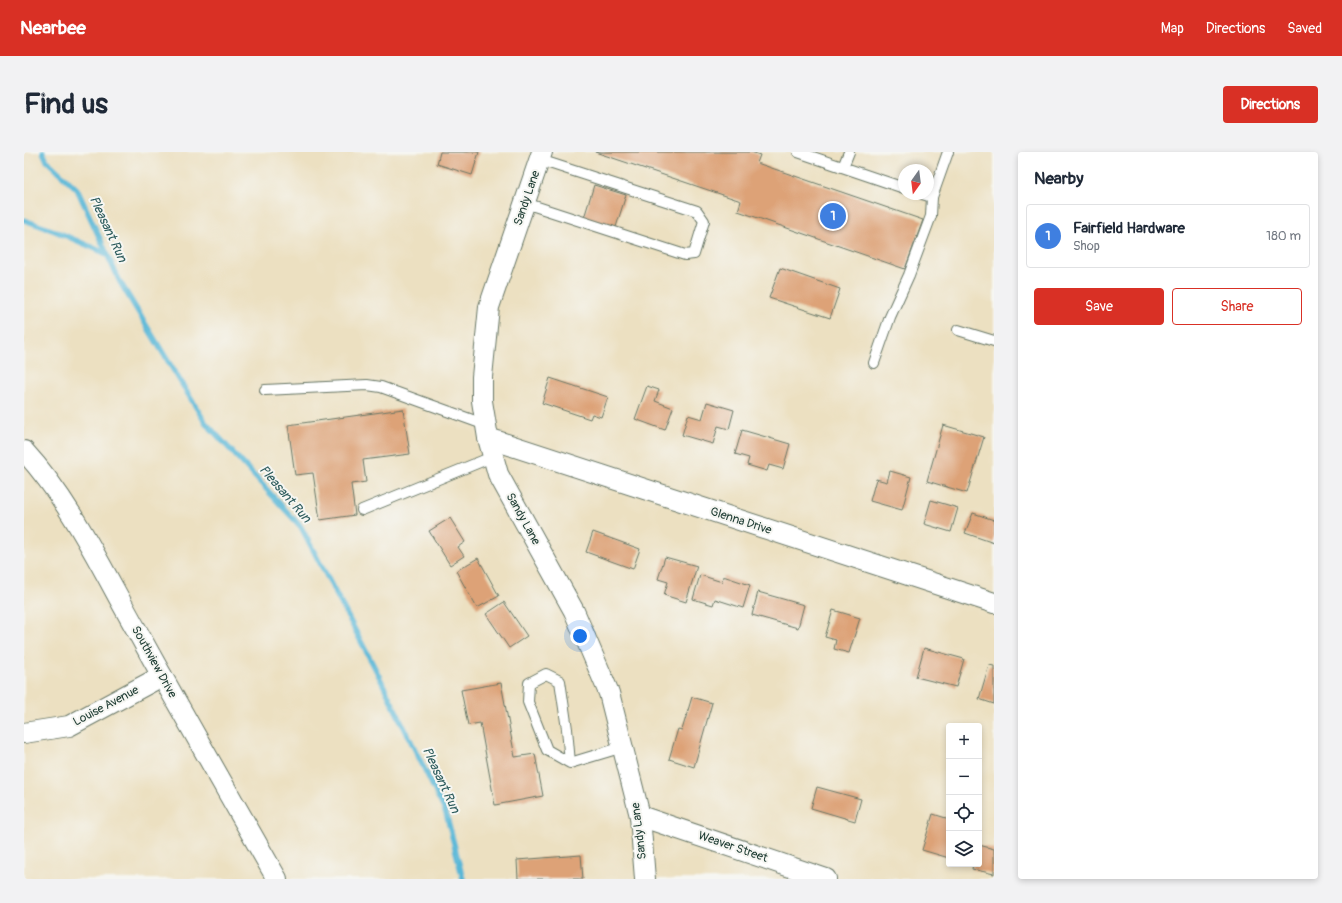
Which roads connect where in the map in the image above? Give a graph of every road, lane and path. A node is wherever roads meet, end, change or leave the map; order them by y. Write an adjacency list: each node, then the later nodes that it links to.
1 (798, 152): 5 (lane)
2 (849, 152): 5 (lane)
3 (945, 153): 6 (lane)
4 (541, 156): 9 (street, Sandy Lane); 9 (lane)
5 (843, 167): 7 (lane)
6 (934, 179)
7 (898, 186)
8 (928, 200): 12 (lane)
9 (525, 203): 14 (street, Sandy Lane)
10 (958, 330): 11 (lane)
11 (994, 341)
12 (874, 363)
13 (265, 390): 14 (lane)
14 (487, 432): 16 (street, Sandy Lane); 18 (street, Glenna Drive)
15 (24, 451): 19 (street, Southview Drive)
16 (492, 457): 17 (lane); 21 (street, Sandy Lane)
17 (362, 510)
18 (994, 603)
19 (162, 676): 20 (street, Louise Avenue); 24 (street, Southview Drive)
20 (24, 732)
21 (623, 747): 22 (lane); 23 (street, Sandy Lane)
22 (570, 763): 22 (lane)
23 (640, 816): 25 (street, Sandy Lane); 26 (street, Weaver Street)
24 (277, 879)
25 (644, 879)
26 (826, 879)

